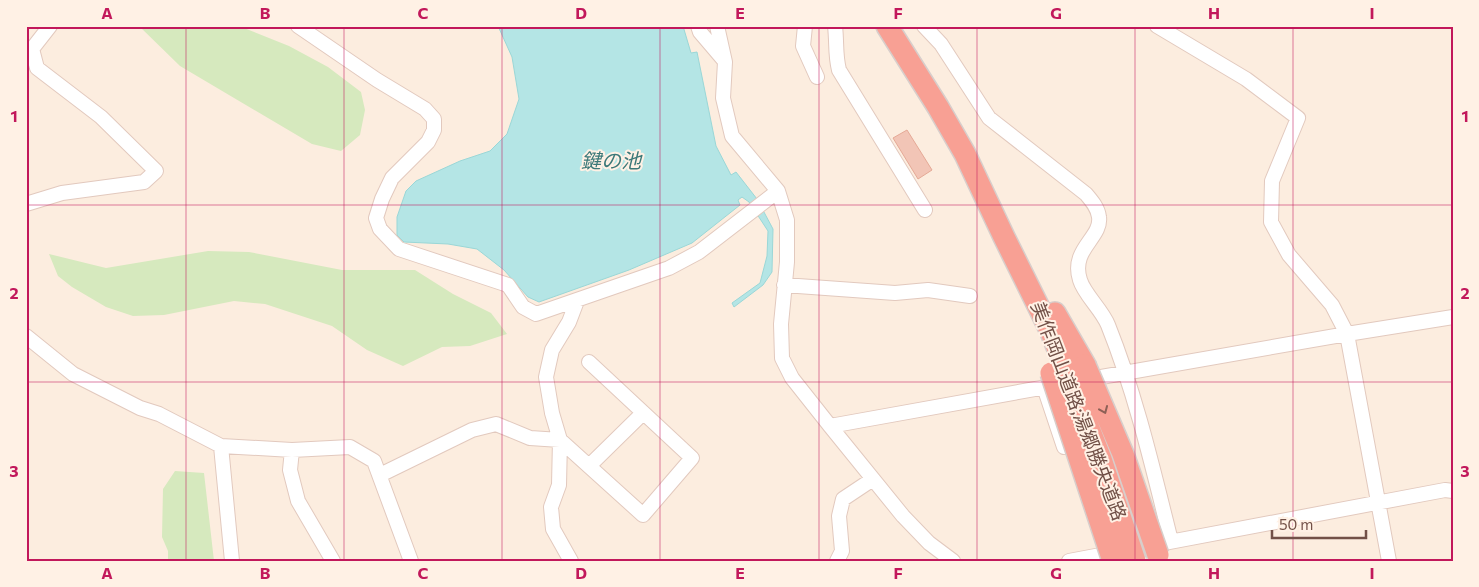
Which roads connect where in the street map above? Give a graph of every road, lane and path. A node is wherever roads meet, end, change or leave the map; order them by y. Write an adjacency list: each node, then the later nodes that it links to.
1 (50, 26): 14 (street)
2 (298, 26): 19 (street)
3 (698, 26): 11 (street)
4 (718, 26): 11 (street)
5 (805, 26): 12 (street)
6 (835, 26): 15 (street)
7 (871, 26): 16 (highway, 美作岡山道路;湯郷勝央道路)
8 (887, 26): 16 (highway, 美作岡山道路;湯郷勝央道路)
9 (1157, 26): 21 (street)
10 (929, 28): 25 (street)
11 (725, 62): 13 (street)
12 (817, 77)
13 (778, 191): 17 (street); 19 (street)
14 (26, 204)
15 (925, 210)
16 (1007, 243): 24 (highway, 美作岡山道路;湯郷勝央道路)
17 (784, 285): 18 (street); 27 (street)
18 (970, 296)
19 (578, 300): 28 (street)
20 (1453, 317): 21 (street)
21 (1347, 334): 25 (street); 35 (street)
22 (26, 336): 29 (street)
23 (589, 362): 26 (street)
24 (1062, 373): 25 (street); 27 (street); 36 (highway, one-way to 36, bridge); 37 (highway, bridge); 45 (highway, 美作岡山道路;湯郷勝央道路, bridge)
25 (1126, 373): 36 (street)
26 (643, 412): 31 (street); 31 (street)
27 (830, 426): 33 (street)
28 (560, 440): 31 (street); 32 (street); 41 (street)
29 (220, 446): 30 (street); 38 (street)
30 (292, 450): 32 (street); 39 (street)
31 (589, 466)
32 (380, 475): 40 (street)
33 (873, 479): 42 (street); 43 (street)
34 (1453, 490): 35 (street)
35 (1378, 502): 36 (street); 46 (street)
36 (1163, 552): 37 (street)
37 (1107, 558): 44 (street)
38 (232, 561)
39 (333, 561)
40 (411, 561)
41 (570, 561)
42 (837, 561)
43 (953, 561)
44 (1069, 561)
45 (1136, 561)
46 (1389, 561)

